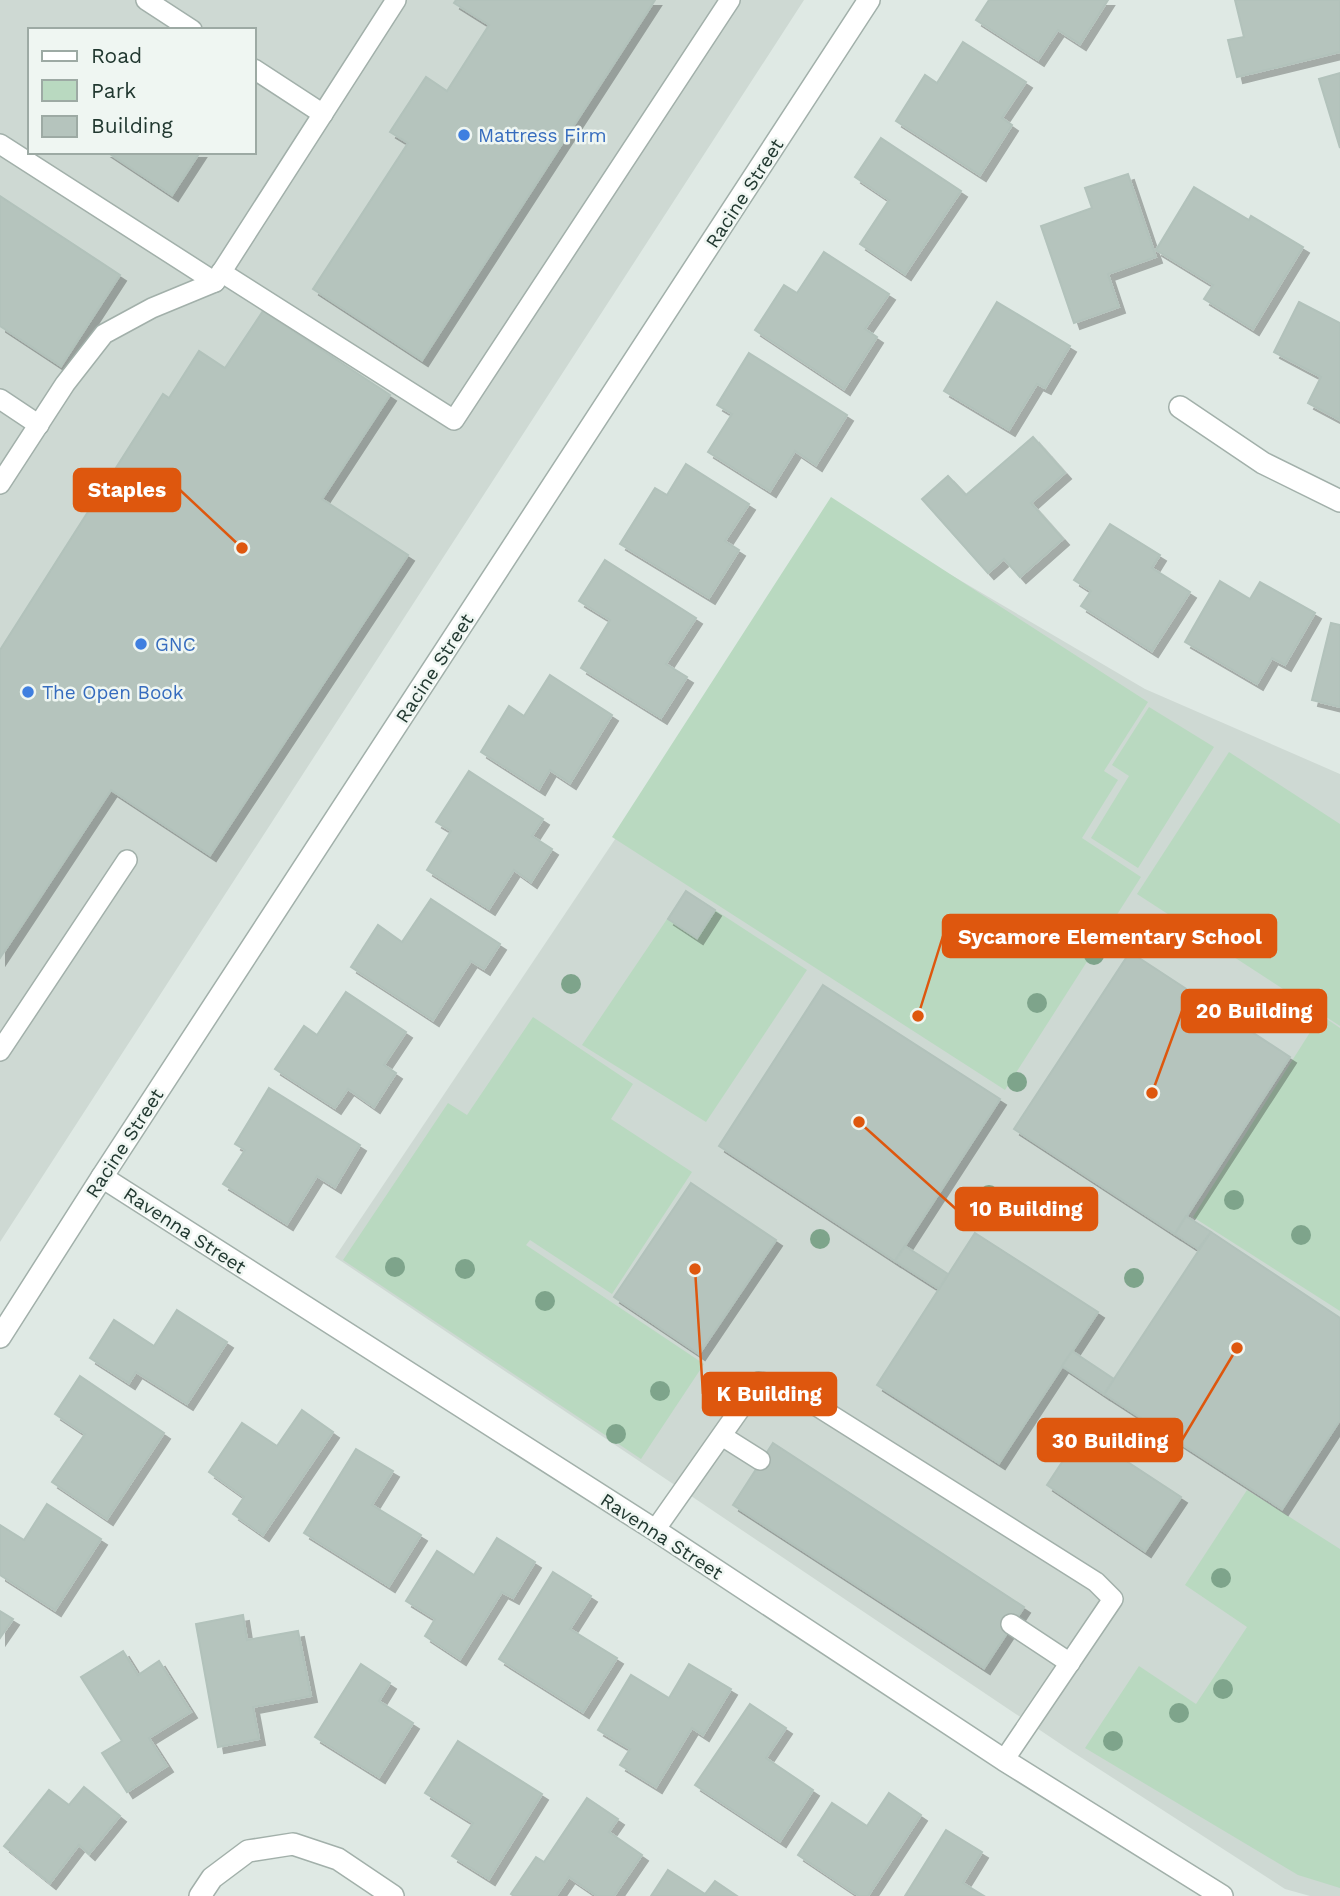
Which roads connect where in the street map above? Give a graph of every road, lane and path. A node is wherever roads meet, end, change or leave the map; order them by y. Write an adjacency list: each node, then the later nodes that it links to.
1 (146, 0): 5 (lane)
2 (396, 0): 7 (lane)
3 (730, 0): 9 (lane)
4 (869, 0): 17 (street, Racine Street)
5 (189, 28)
6 (256, 70): 7 (lane)
7 (323, 114): 9 (lane)
8 (0, 144): 9 (lane)
9 (218, 277): 12 (lane)
10 (0, 399): 12 (lane)
11 (1180, 407): 14 (street)
12 (39, 425): 13 (lane)
13 (0, 484)
14 (1340, 501)
15 (127, 860): 16 (lane)
16 (0, 1051)
17 (102, 1177): 18 (street, Racine Street); 21 (street, Ravenna Street)
18 (0, 1337)
19 (722, 1436): 20 (lane); 21 (lane); 23 (lane)
20 (760, 1460)
21 (655, 1530): 24 (street, Ravenna Street)
22 (1011, 1624): 23 (lane)
23 (1070, 1663): 24 (lane)
24 (1004, 1760): 27 (street, Ravenna Street)
25 (200, 1896): 26 (street)
26 (393, 1896)
27 (1222, 1896)

